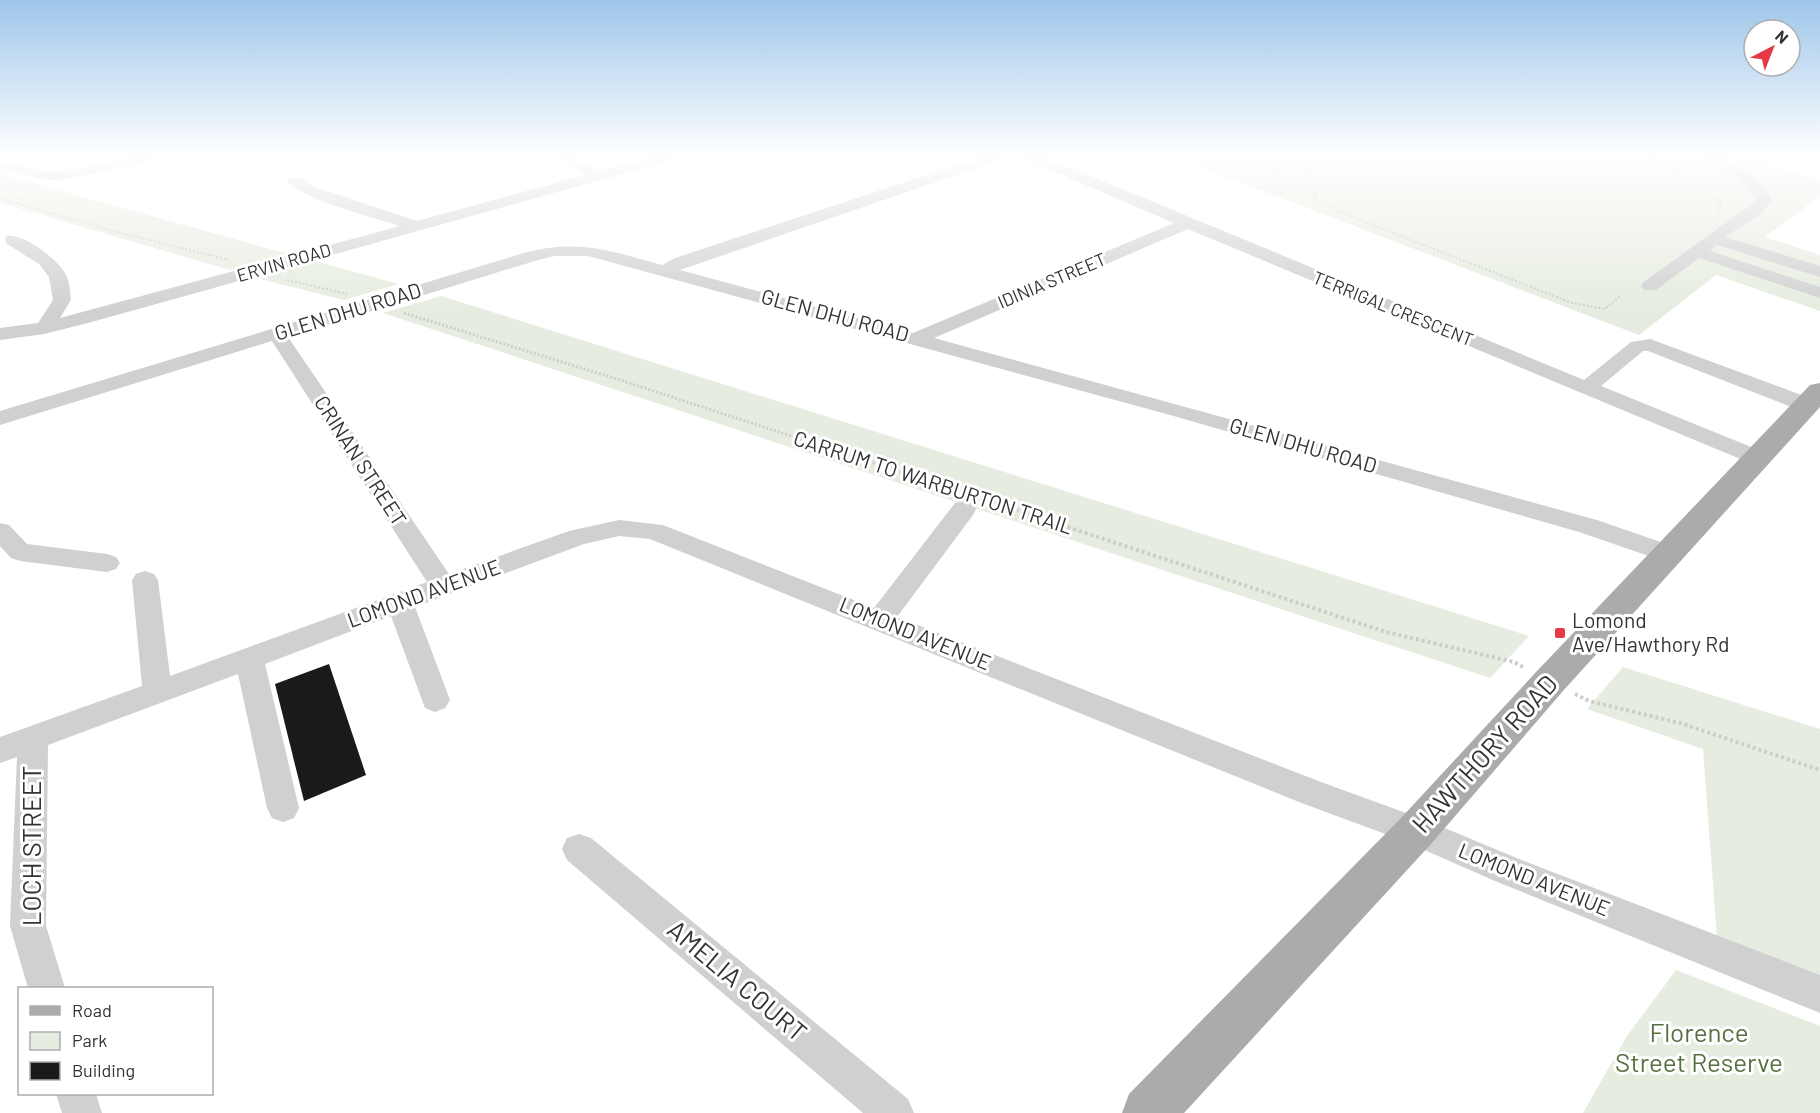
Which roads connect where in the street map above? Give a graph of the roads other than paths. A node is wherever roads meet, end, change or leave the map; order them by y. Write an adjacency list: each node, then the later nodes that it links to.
1 (363, 208): 7 (street)
2 (482, 208): 7 (street, ERVIN ROAD)
3 (843, 208): 11 (street)
4 (1152, 208): 6 (street, TERRIGAL CRESCENT)
5 (1757, 208): 8 (street)
6 (1187, 223): 18 (street, IDINIA STREET); 19 (street, TERRIGAL CRESCENT)
7 (416, 226): 15 (street, ERVIN ROAD)
8 (1715, 239): 10 (street); 12 (street)
9 (13, 240): 15 (street)
10 (1697, 252): 13 (street); 14 (street)
11 (666, 270): 17 (street, GLEN DHU ROAD); 18 (street, GLEN DHU ROAD)
12 (1820, 272)
13 (1650, 286)
14 (1820, 292)
15 (44, 328): 16 (street, ERVIN ROAD)
16 (0, 334)
17 (277, 334): 21 (street, GLEN DHU ROAD); 28 (street, CRINAN STREET)
18 (917, 339): 25 (street, GLEN DHU ROAD)
19 (1586, 388): 20 (street); 22 (street, TERRIGAL CRESCENT)
20 (1814, 398): 22 (main road, HAWTHORY ROAD)
21 (0, 418)
22 (1758, 458): 25 (main road, HAWTHORY ROAD)
23 (967, 499): 30 (street)
24 (0, 531): 26 (street)
25 (1669, 554): 37 (main road, HAWTHORY ROAD)
26 (107, 563)
27 (145, 580): 32 (street)
28 (444, 587): 29 (street, LOMOND AVENUE); 30 (street, LOMOND AVENUE)
29 (400, 603): 31 (street, LOMOND AVENUE); 33 (street)
30 (880, 620): 37 (street, LOMOND AVENUE)
31 (249, 657): 32 (street, LOMOND AVENUE); 36 (street)
32 (157, 692): 34 (street, LOMOND AVENUE)
33 (435, 700)
34 (33, 738): 35 (street, LOMOND AVENUE); 39 (street, LOCH STREET)
35 (0, 750)
36 (283, 807)
37 (1416, 831): 40 (street, LOMOND AVENUE); 44 (main road, HAWTHORY ROAD)
38 (579, 849): 43 (street, AMELIA COURT)
39 (46, 987)
40 (1820, 994)
41 (76, 1095): 42 (street)
42 (82, 1113)
43 (894, 1113)
44 (1148, 1113)

